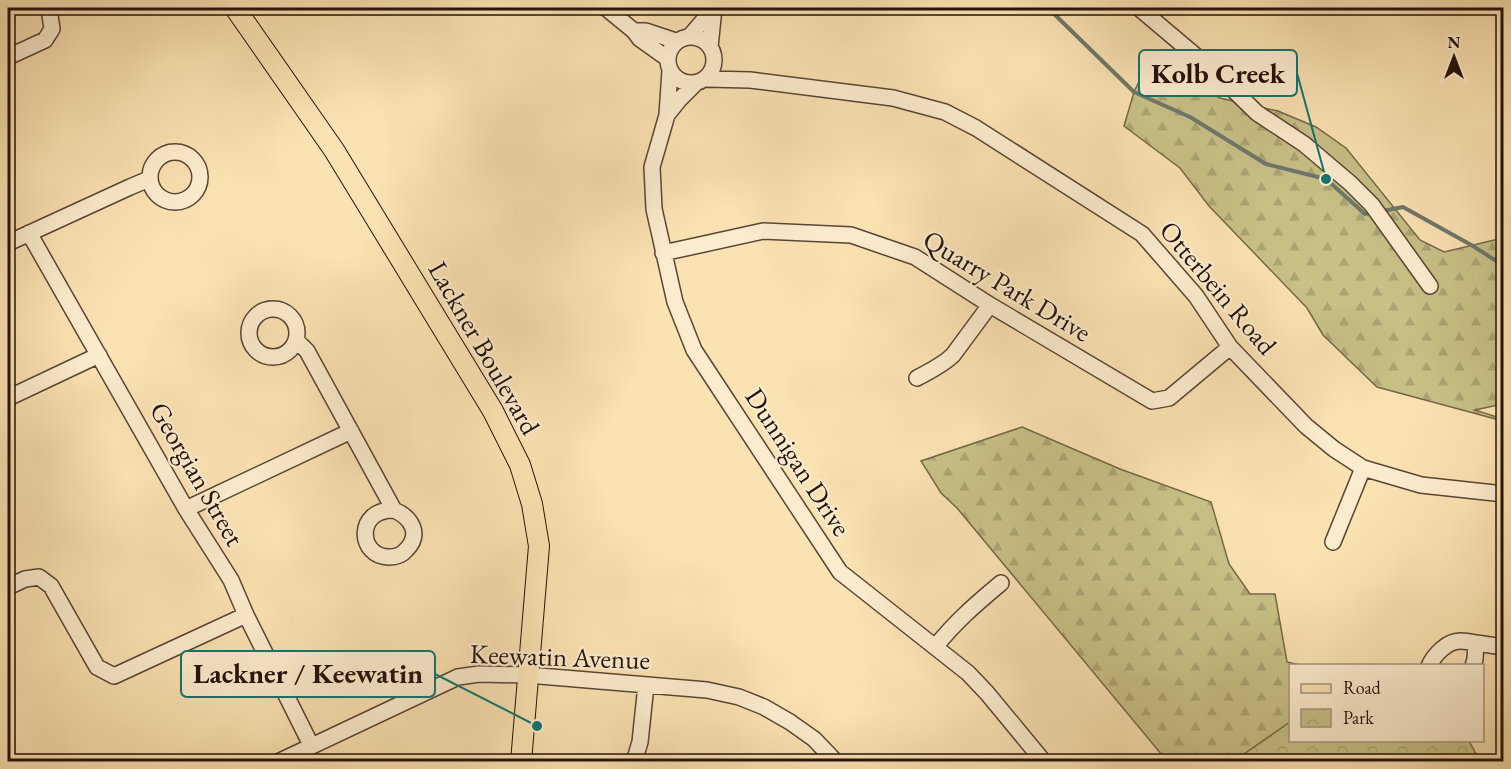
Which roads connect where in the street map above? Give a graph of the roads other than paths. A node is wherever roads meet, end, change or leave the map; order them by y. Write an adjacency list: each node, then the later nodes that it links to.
1 (49, 8): 9 (street)
2 (235, 8): 39 (main road, Lackner Boulevard)
3 (606, 8): 6 (street, Otterbein Road)
4 (714, 8): 7 (street); 8 (street)
5 (1139, 8): 18 (street)
6 (634, 31): 7 (street, Otterbein Road); 10 (street, Otterbein Road)
7 (683, 39): 8 (street, Otterbein Road); 10 (street)
8 (712, 53): 11 (street, Otterbein Road); 12 (street)
9 (8, 57)
10 (669, 64): 12 (street, Otterbein Road); 13 (street, Dunnigan Drive)
11 (750, 80): 12 (street, Otterbein Road); 21 (street, Otterbein Road)
12 (701, 82): 13 (street, Dunnigan Drive)
13 (667, 115): 17 (street, Dunnigan Drive)
14 (149, 179): 15 (street)
15 (29, 233): 16 (street); 22 (street, Georgian Street)
16 (8, 243)
17 (663, 253): 19 (street, Quarry Park Drive); 35 (street, Dunnigan Drive)
18 (1430, 286)
19 (990, 305): 21 (street, Quarry Park Drive); 23 (street)
20 (296, 340): 25 (street)
21 (1230, 347): 26 (street, Otterbein Road)
22 (99, 355): 24 (street); 28 (street, Georgian Street)
23 (917, 378)
24 (8, 398)
25 (351, 431): 28 (street); 29 (street)
26 (1363, 468): 27 (street, Otterbein Road); 30 (street)
27 (1503, 494)
28 (186, 509): 33 (street, Georgian Street)
29 (394, 510)
30 (1333, 542)
31 (1001, 583): 35 (street)
32 (8, 587): 33 (street)
33 (246, 615): 41 (street, Georgian Street)
34 (1476, 643): 36 (street); 37 (street); 38 (street)
35 (936, 646): 46 (street, Dunnigan Drive)
36 (1503, 647)
37 (1430, 664)
38 (1474, 664)
39 (528, 675): 40 (street, Keewatin Avenue); 41 (street, Keewatin Avenue); 43 (main road, Lackner Boulevard)
40 (646, 685): 44 (street); 45 (street, Keewatin Avenue)
41 (312, 745): 42 (street, Keewatin Avenue)
42 (278, 762)
43 (521, 762)
44 (634, 762)
45 (836, 762)
46 (1044, 762)

